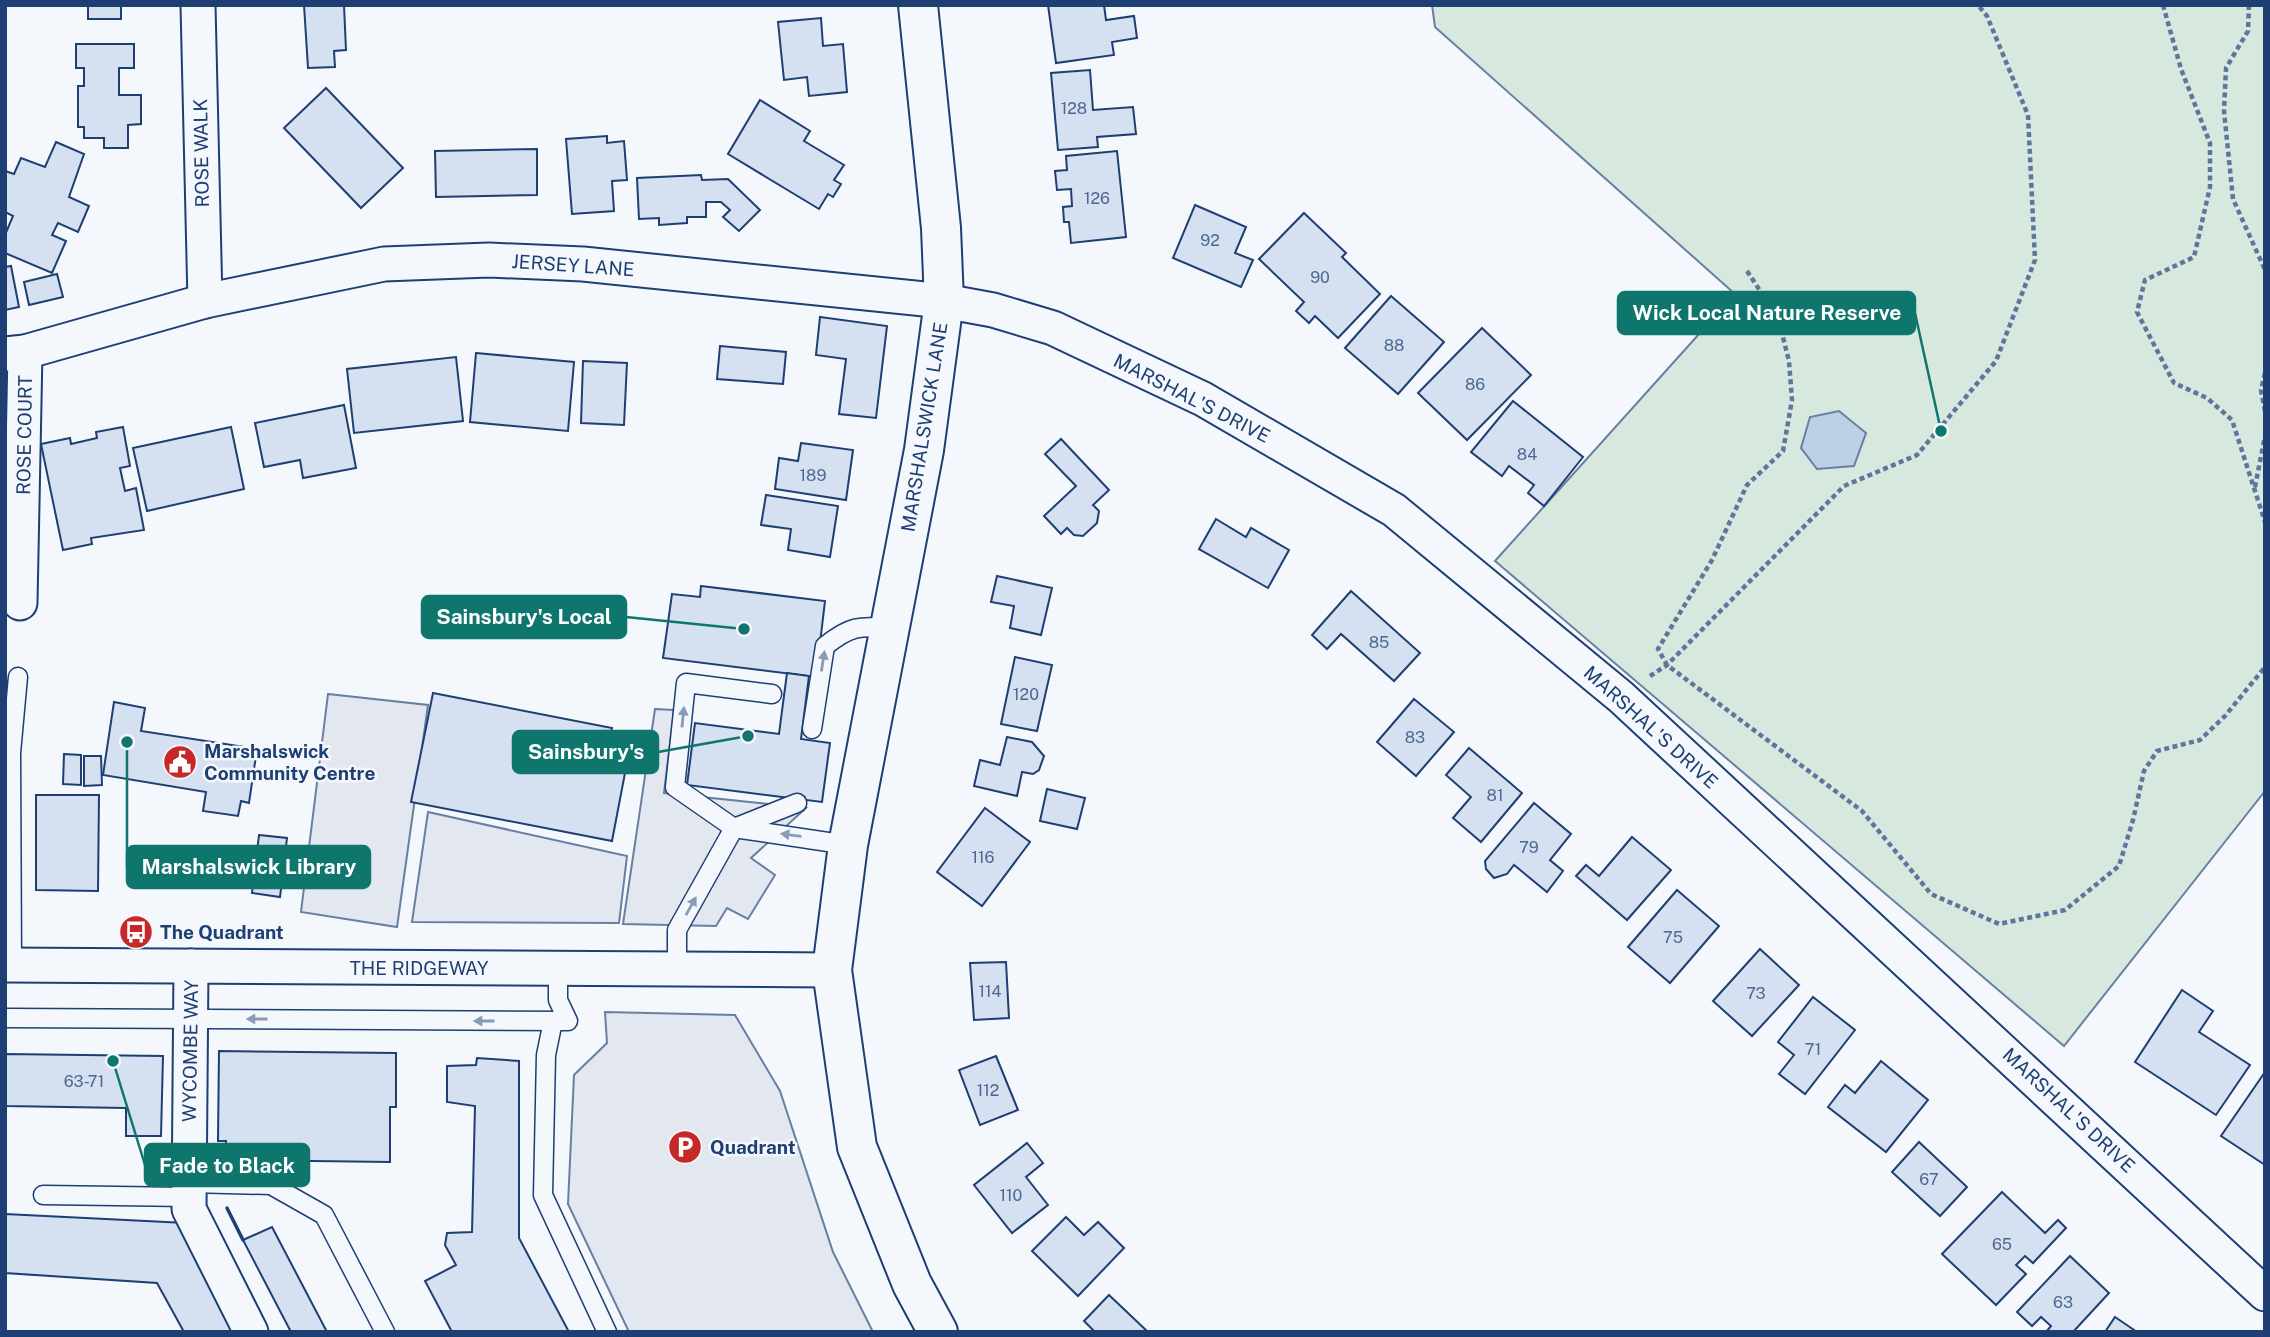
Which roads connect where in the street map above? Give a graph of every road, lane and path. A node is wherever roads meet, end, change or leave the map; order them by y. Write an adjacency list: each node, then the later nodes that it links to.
1 (198, 5): 8 (street, ROSE WALK)
2 (918, 5): 9 (street, MARSHALSWICK LANE)
3 (1978, 5): 18 (path)
4 (2163, 5): 14 (path)
5 (2249, 5): 6 (path)
6 (2265, 270)
7 (1747, 271): 18 (path)
8 (205, 301): 9 (street, JERSEY LANE); 10 (street, JERSEY LANE)
9 (944, 301): 17 (street, MARSHALSWICK LANE); 36 (street, MARSHAL'S DRIVE)
10 (15, 353): 16 (street, ROSE COURT)
11 (2265, 373): 12 (path)
12 (2265, 411)
13 (2265, 436): 14 (path)
14 (2254, 488): 15 (path)
15 (2265, 522)
16 (20, 603)
17 (890, 628): 22 (lane, one-way to 17); 25 (street, MARSHALSWICK LANE)
18 (1667, 665): 19 (path)
19 (2265, 667)
20 (18, 677): 26 (lane)
21 (772, 694): 24 (lane, one-way to 21)
22 (812, 729)
23 (797, 803): 24 (lane)
24 (734, 828): 25 (lane, one-way to 24); 30 (lane, one-way to 24)
25 (848, 845): 29 (street, MARSHALSWICK LANE)
26 (8, 965): 27 (street, THE RIDGEWAY)
27 (191, 966): 28 (street, THE RIDGEWAY); 32 (street, WYCOMBE WAY)
28 (558, 970): 30 (street, THE RIDGEWAY); 33 (lane)
29 (832, 970): 30 (street, THE RIDGEWAY); 40 (street, MARSHALSWICK LANE)
30 (677, 971)
31 (5, 1017): 32 (lane)
32 (189, 1018): 33 (lane, one-way to 32); 34 (street, WYCOMBE WAY)
33 (553, 1021): 39 (lane)
34 (189, 1190): 35 (lane); 37 (street, WYCOMBE WAY); 38 (lane)
35 (43, 1195)
36 (2265, 1294)
37 (251, 1332)
38 (385, 1332)
39 (607, 1332)
40 (938, 1332)

